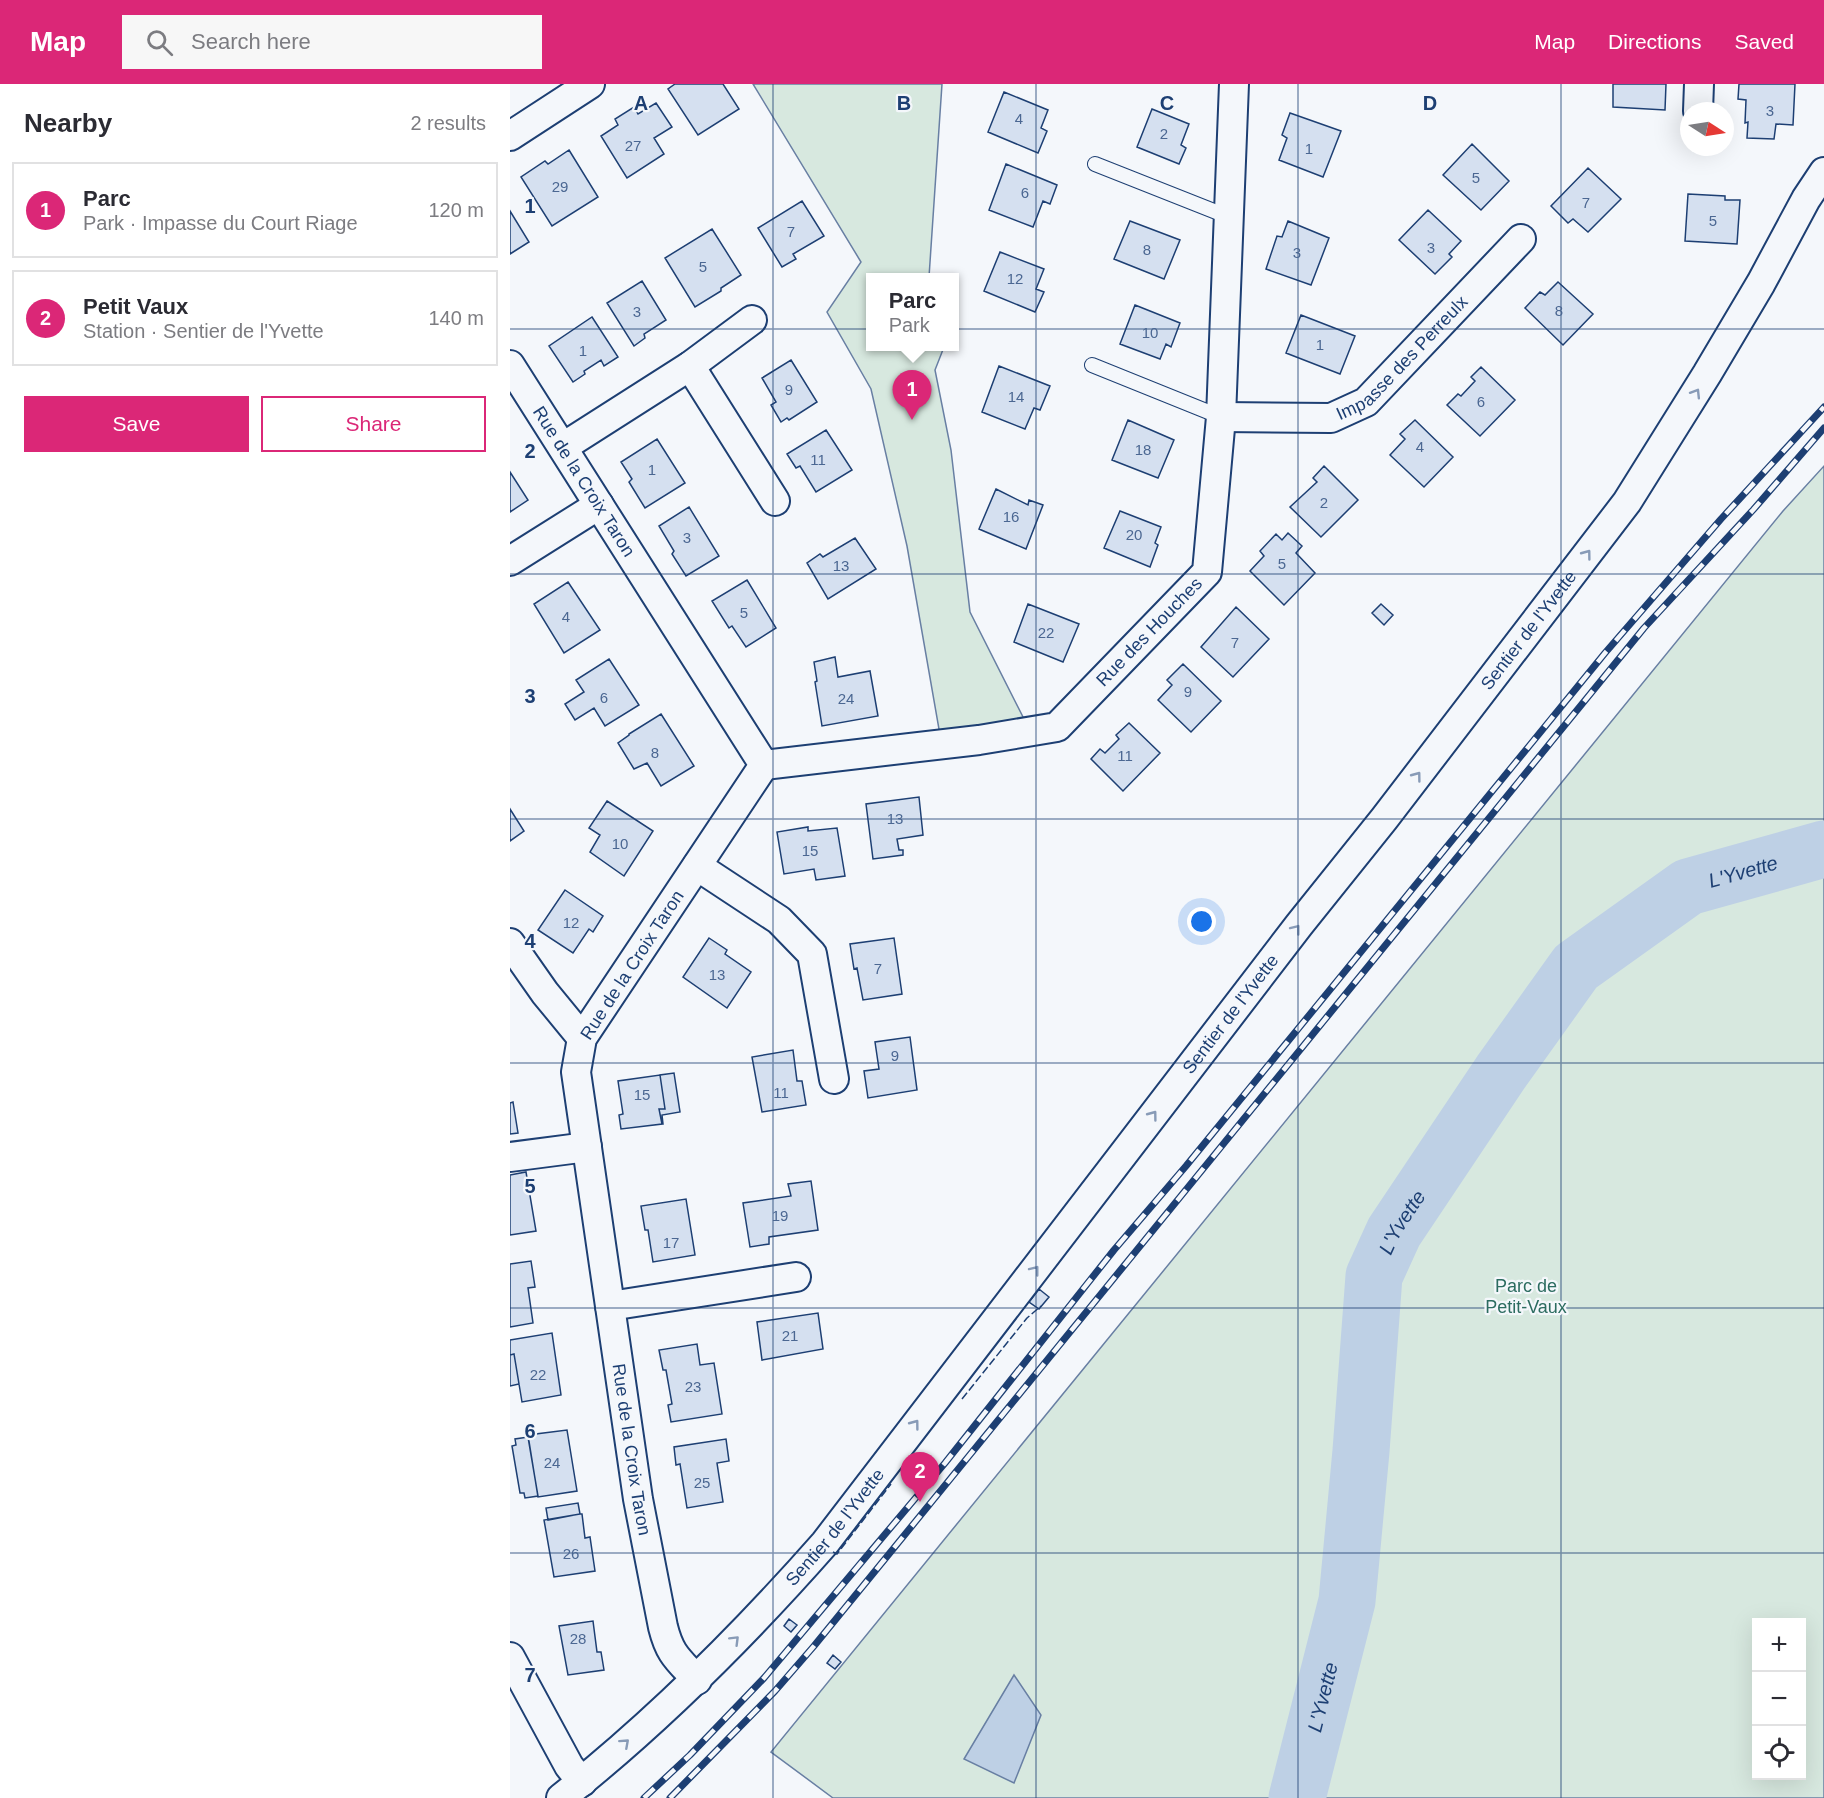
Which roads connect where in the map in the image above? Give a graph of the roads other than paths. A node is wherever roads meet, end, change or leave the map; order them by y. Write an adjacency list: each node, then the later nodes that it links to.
1 (590, 84): 5 (street)
2 (1234, 84): 8 (street, Rue des Houches)
3 (1699, 84): 4 (street)
4 (1698, 102)
5 (510, 136)
6 (1095, 164): 8 (lane)
7 (1824, 172): 29 (street, Sentier de l'Yvette, one-way to 7)
8 (1229, 217): 14 (street, Rue des Houches)
9 (1521, 239): 14 (street, Impasse des Perreulx)
10 (752, 320): 13 (street)
11 (510, 365): 15 (street, Rue de la Croix Taron)
12 (1092, 365): 14 (lane)
13 (690, 366): 15 (street); 16 (street)
14 (1221, 417): 19 (street, Rue des Houches)
15 (563, 447): 17 (street, Rue de la Croix Taron)
16 (775, 501)
17 (599, 505): 18 (street); 19 (street, Rue de la Croix Taron)
18 (510, 561)
19 (764, 765): 20 (street, Rue de la Croix Taron)
20 (697, 866): 22 (street, Rue de la Croix Taron); 23 (street)
21 (510, 943): 22 (street)
22 (582, 1038): 24 (street, Rue de la Croix Taron)
23 (834, 1079)
24 (586, 1147): 25 (street); 27 (street, Rue de la Croix Taron)
25 (510, 1157)
26 (796, 1277): 27 (street)
27 (610, 1306): 29 (street, Rue de la Croix Taron)
28 (510, 1657): 30 (street)
29 (697, 1680): 30 (street, Sentier de l'Yvette, one-way to 29)
30 (571, 1790)

